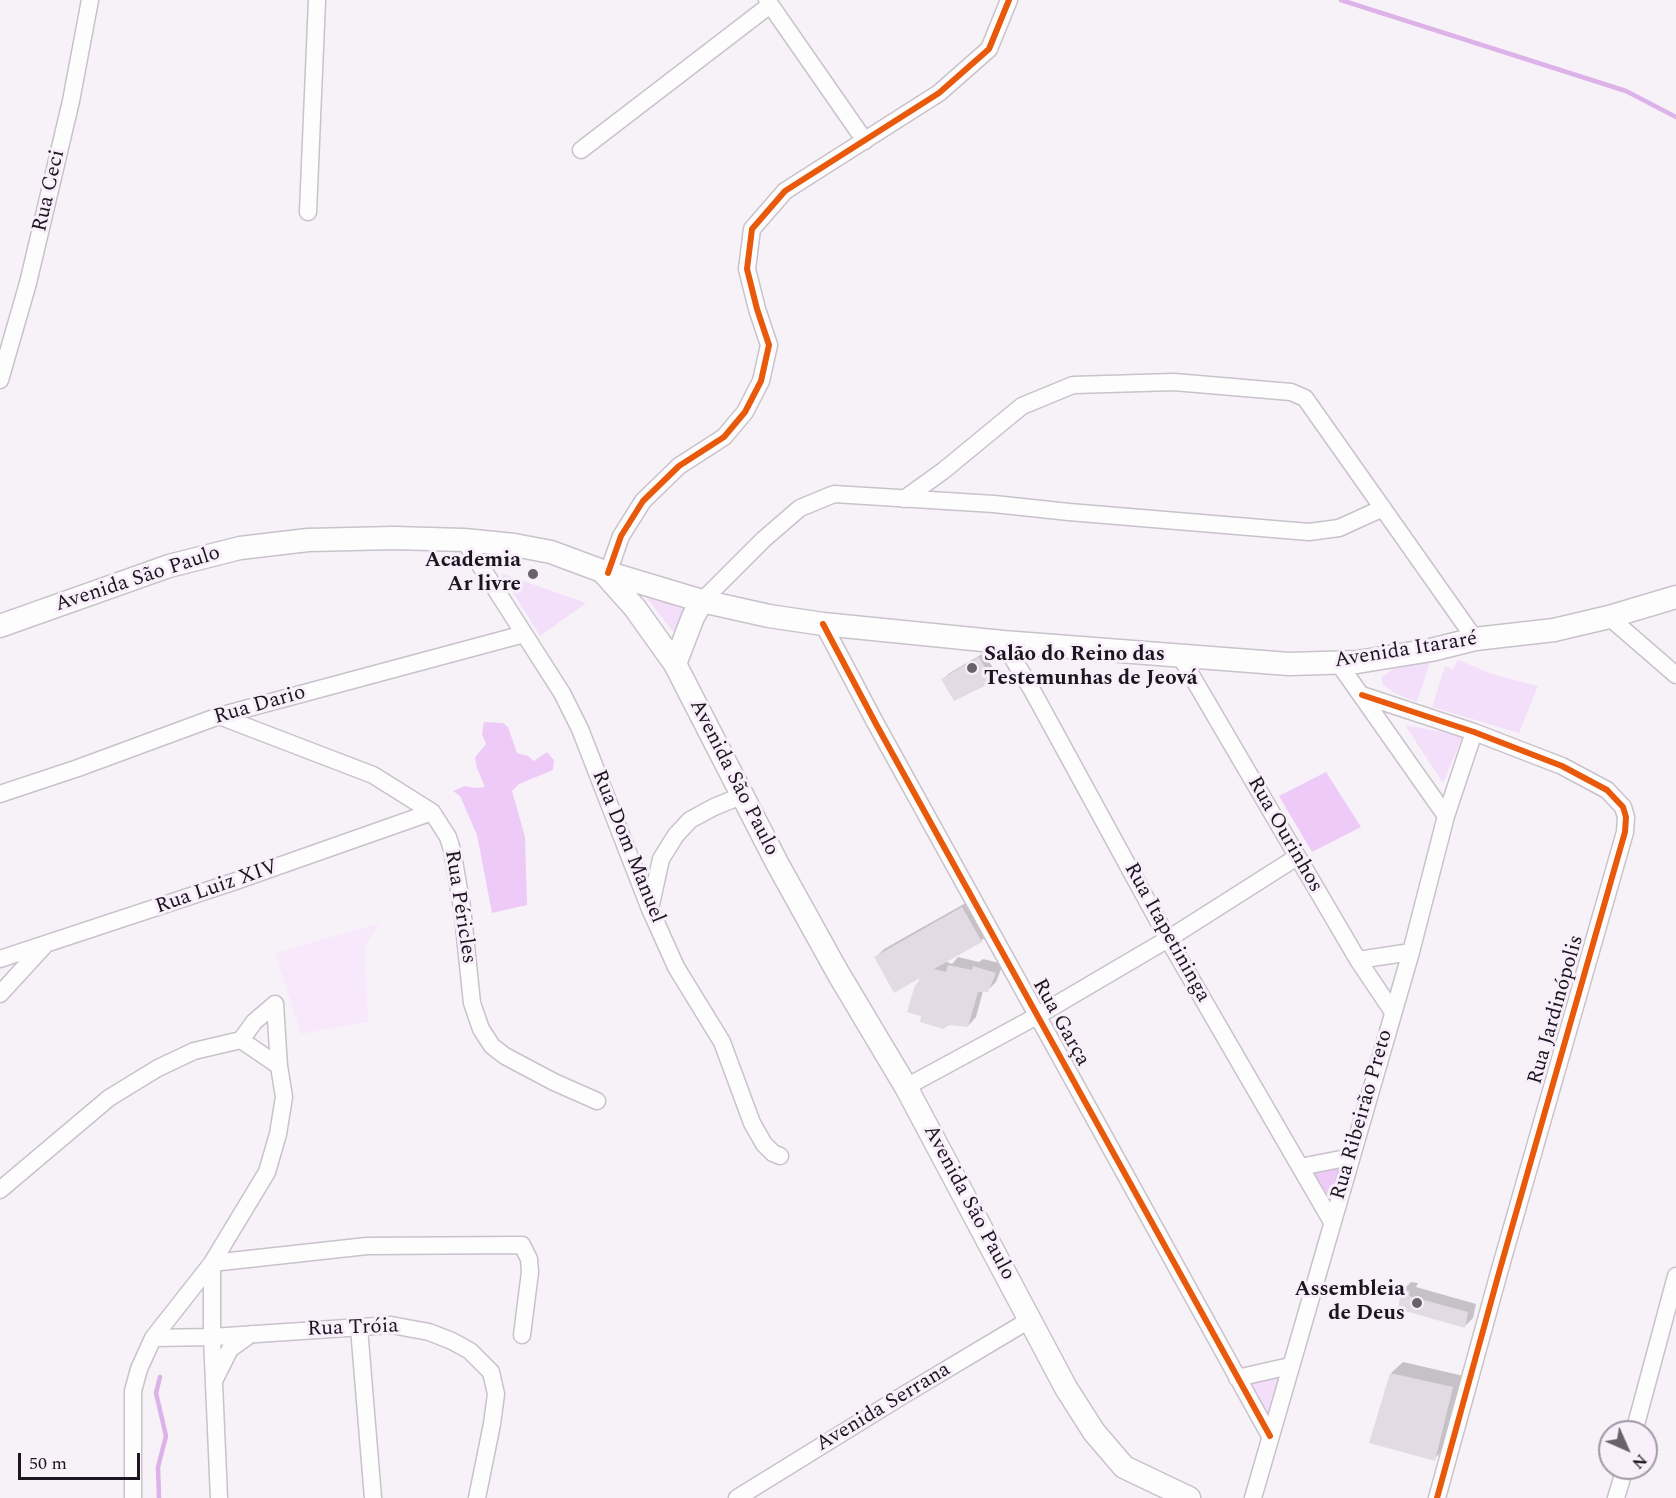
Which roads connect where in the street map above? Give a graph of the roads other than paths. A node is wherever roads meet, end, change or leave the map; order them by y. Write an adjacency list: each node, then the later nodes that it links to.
1 (90, 0): 8 (street, Rua Ceci)
2 (316, 0): 7 (street)
3 (1009, 0): 5 (street)
4 (769, 2): 5 (street); 6 (street)
5 (865, 141): 12 (street)
6 (581, 150)
7 (308, 212)
8 (0, 380)
9 (904, 499): 10 (street); 10 (street); 14 (street)
10 (1383, 508): 19 (street)
11 (464, 540): 12 (main road, Avenida São Paulo); 17 (main road, Avenida São Paulo); 18 (street, Rua Dom Manuel)
12 (605, 572): 14 (main road, Avenida Itararé); 22 (main road, Avenida São Paulo)
13 (1676, 597): 15 (main road, Avenida Itararé)
14 (702, 602): 16 (main road, Avenida Itararé); 22 (main road)
15 (1608, 617): 19 (main road, Avenida Itararé); 24 (street)
16 (823, 624): 20 (main road, Avenida Itararé); 41 (street, Rua Garça)
17 (0, 626)
18 (524, 634): 26 (street, Rua Dario); 33 (street, Rua Dom Manuel)
19 (1475, 639): 23 (main road, Avenida Itararé)
20 (1003, 642): 21 (main road, Avenida Itararé); 34 (street, Rua Itapetininga)
21 (1180, 656): 23 (main road, Avenida Itararé); 32 (street, Rua Ourinhos)
22 (675, 664): 29 (main road, Avenida São Paulo)
23 (1339, 664): 25 (street)
24 (1676, 675)
25 (1362, 694): 27 (street, Rua Jardinópolis); 31 (street)
26 (219, 716): 28 (street, Rua Dario); 30 (street, Rua Péricles)
27 (1474, 732): 31 (street, Rua Ribeirão Preto); 72 (street, Rua Jardinópolis)
28 (0, 794)
29 (741, 796): 33 (street); 44 (main road, Avenida São Paulo)
30 (432, 812): 35 (street, Rua Luiz XIV); 45 (street, Rua Péricles)
31 (1446, 816): 36 (street, Rua Ribeirão Preto)
32 (1297, 857): 34 (street); 38 (street, Rua Ourinhos)
33 (650, 909): 46 (street, Rua Dom Manuel)
34 (1168, 939): 41 (street); 48 (street, Rua Itapetininga)
35 (44, 946): 37 (street, Rua Luiz XIV); 39 (street)
36 (1411, 952): 38 (street); 40 (street, Rua Ribeirão Preto)
37 (0, 959)
38 (1358, 960): 40 (street, Rua Ourinhos)
39 (0, 994)
40 (1393, 1012): 47 (street, Rua Ribeirão Preto)
41 (1037, 1016): 44 (street); 60 (street, Rua Garça)
42 (241, 1040): 43 (street); 43 (street); 49 (street)
43 (279, 1066): 51 (street)
44 (906, 1087): 53 (main road, Avenida São Paulo)
45 (597, 1101)
46 (780, 1156)
47 (1351, 1157): 48 (street); 50 (street, Rua Ribeirão Preto)
48 (1300, 1167): 50 (street, Rua Itapetininga)
49 (0, 1190)
50 (1332, 1222): 59 (street, Rua Ribeirão Preto)
51 (212, 1263): 56 (street); 57 (street); 58 (street)
52 (1676, 1276): 62 (street)
53 (1031, 1319): 69 (street, Avenida Serrana); 70 (main road, Avenida São Paulo)
54 (359, 1328): 55 (street, Rua Tróia); 67 (street); 68 (street, Rua Tróia)
55 (252, 1333): 57 (street, Rua Tróia); 61 (street)
56 (522, 1335)
57 (212, 1337): 58 (street, Rua Tróia); 61 (street)
58 (153, 1338): 65 (street)
59 (1290, 1366): 60 (street); 63 (street, Rua Ribeirão Preto)
60 (1237, 1378): 63 (street, Rua Garça)
61 (214, 1382): 66 (street)
62 (1638, 1420)
63 (1270, 1436): 71 (street, Rua Ribeirão Preto)
64 (1621, 1480): 73 (street)
65 (133, 1498)
66 (219, 1498)
67 (372, 1498)
68 (477, 1498)
69 (737, 1498)
70 (1189, 1498)
71 (1253, 1498)
72 (1437, 1498)
73 (1616, 1498)

